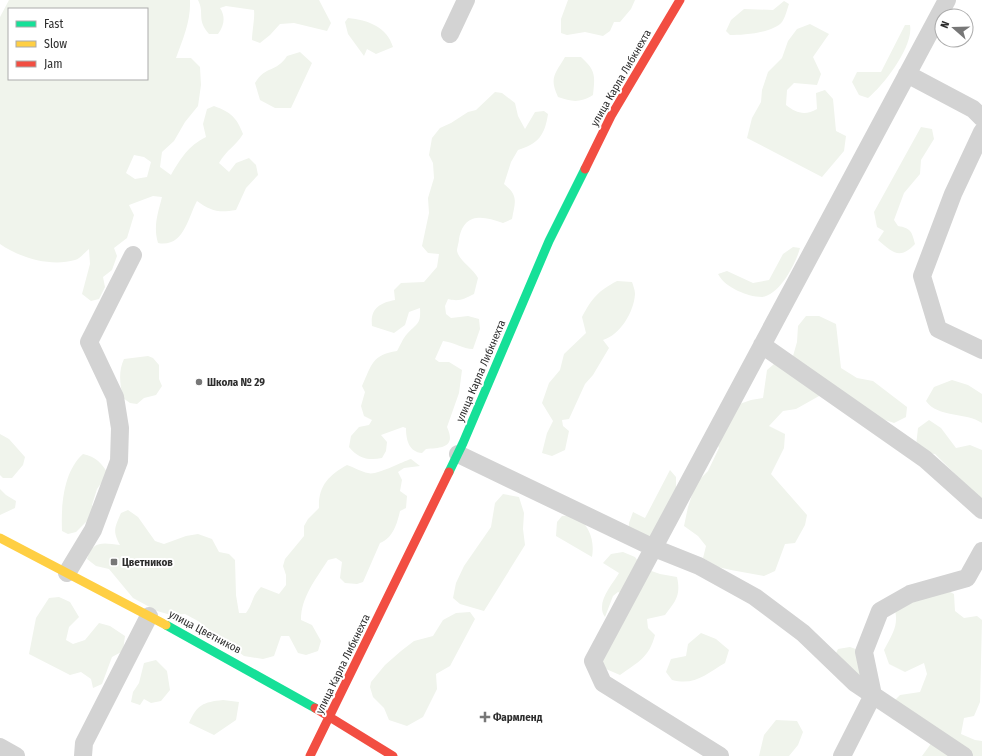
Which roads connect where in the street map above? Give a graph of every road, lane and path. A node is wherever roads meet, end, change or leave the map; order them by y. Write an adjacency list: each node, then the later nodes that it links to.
1 (466, 0): 4 (lane)
2 (680, 0): 11 (main road, улица Карла Либкнехта)
3 (947, 0): 5 (lane)
4 (450, 34)
5 (907, 74): 6 (lane); 9 (lane)
6 (982, 118)
7 (982, 132): 10 (lane)
8 (133, 255): 16 (lane)
9 (762, 344): 12 (lane); 14 (lane)
10 (982, 350)
11 (458, 454): 14 (lane); 19 (main road, улица Карла Либкнехта)
12 (982, 510)
13 (0, 538): 16 (main road, улица Цветников)
14 (654, 548): 18 (lane); 25 (lane)
15 (982, 551): 18 (lane)
16 (67, 573): 17 (main road, улица Цветников)
17 (149, 616): 19 (main road, улица Цветников); 22 (lane)
18 (873, 695): 26 (lane); 27 (lane)
19 (331, 716): 23 (main road, улица Карла Либкнехта); 24 (main road, улица Цветников)
20 (0, 747): 21 (lane)
21 (16, 756)
22 (83, 756)
23 (310, 756)
24 (393, 756)
25 (720, 756)
26 (842, 756)
27 (964, 756)

